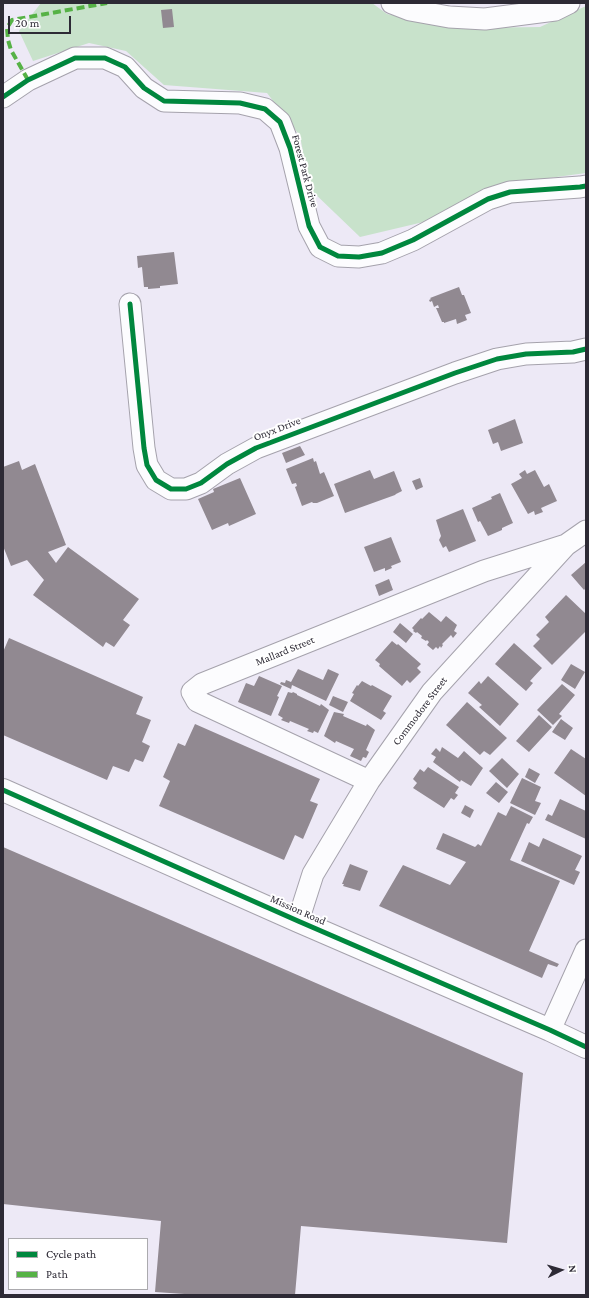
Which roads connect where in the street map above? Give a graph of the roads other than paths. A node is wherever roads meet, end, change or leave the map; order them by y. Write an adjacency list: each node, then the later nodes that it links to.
1 (392, 3): 2 (street)
2 (569, 3)
3 (3, 97): 4 (street, Forest Park Drive)
4 (586, 186)
5 (130, 304): 6 (street, Onyx Drive)
6 (586, 350)
7 (586, 532): 8 (street, Commodore Street)
8 (566, 545): 9 (street, Commodore Street); 9 (street, Mallard Street)
9 (369, 781): 11 (street, Commodore Street)
10 (3, 790): 11 (main road, Mission Road)
11 (298, 921): 13 (main road, Mission Road)
12 (586, 950): 13 (street)
13 (550, 1030): 14 (main road, Mission Road)
14 (586, 1046)

